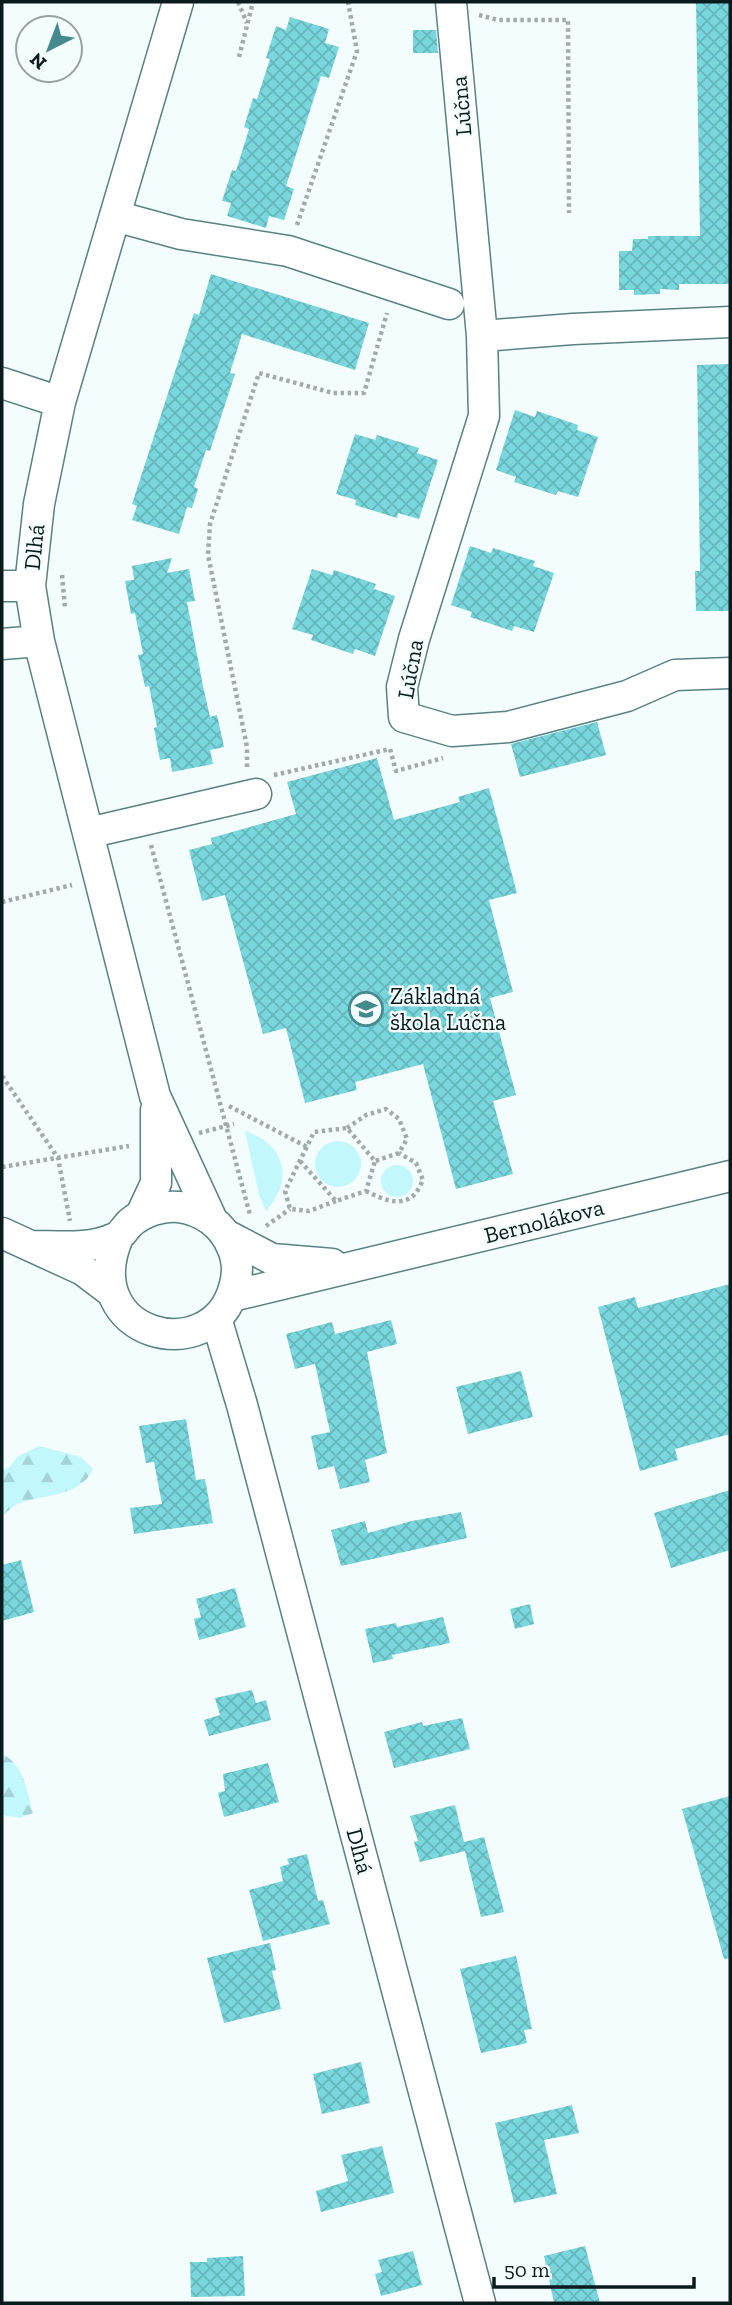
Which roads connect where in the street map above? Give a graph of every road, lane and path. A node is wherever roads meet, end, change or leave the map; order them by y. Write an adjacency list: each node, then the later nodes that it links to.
1 (178, 2): 10 (street, Dlhá)
2 (238, 2): 7 (path)
3 (253, 2): 7 (path)
4 (348, 2): 11 (path)
5 (452, 2): 15 (street, Lúčna)
6 (498, 20): 9 (path)
7 (247, 24): 8 (path)
8 (239, 57)
9 (569, 213)
10 (115, 216): 11 (street); 17 (street, Dlhá)
11 (288, 251): 13 (street)
12 (390, 300): 25 (path)
13 (449, 304)
14 (730, 322): 15 (street)
15 (482, 336): 23 (street, Lúčna)
16 (2, 383): 17 (street)
17 (60, 402): 19 (street, Dlhá)
18 (62, 574): 20 (path)
19 (16, 586): 21 (street, Dlhá)
20 (65, 609)
21 (39, 640): 22 (street); 27 (street, Dlhá)
22 (2, 644)
23 (730, 673)
24 (455, 754): 25 (path)
25 (250, 791): 26 (street)
26 (126, 824): 27 (street); 34 (path)
27 (88, 833): 31 (street, Dlhá)
28 (72, 885): 29 (path)
29 (2, 902)
30 (2, 1076): 40 (path)
31 (155, 1096): 48 (street); 49 (street)
32 (229, 1106): 38 (path)
33 (234, 1124): 34 (path)
34 (226, 1126): 36 (path); 49 (path)
35 (347, 1128): 38 (path); 39 (path); 42 (path)
36 (188, 1135)
37 (131, 1146): 40 (path)
38 (307, 1146): 41 (path)
39 (399, 1153): 42 (path); 45 (path)
40 (58, 1158): 43 (path); 52 (path)
41 (300, 1161): 46 (path); 47 (path)
42 (375, 1161): 45 (path)
43 (2, 1167)
44 (730, 1176): 55 (street, Bernolákova)
45 (366, 1191): 46 (path)
46 (336, 1201): 47 (path)
47 (290, 1209): 50 (path)
48 (141, 1215): 49 (street); 53 (street)
49 (230, 1225): 55 (street); 57 (street)
50 (263, 1229)
51 (2, 1233): 54 (street)
52 (71, 1233)
53 (118, 1237): 54 (street); 56 (street)
54 (32, 1246): 56 (street)
55 (357, 1266): 57 (street, Bernolákova)
56 (113, 1292): 58 (street)
57 (224, 1307): 58 (street); 59 (street, Dlhá)
58 (173, 1335): 59 (street)
59 (242, 1405): 60 (street, Dlhá)
60 (471, 2301)

